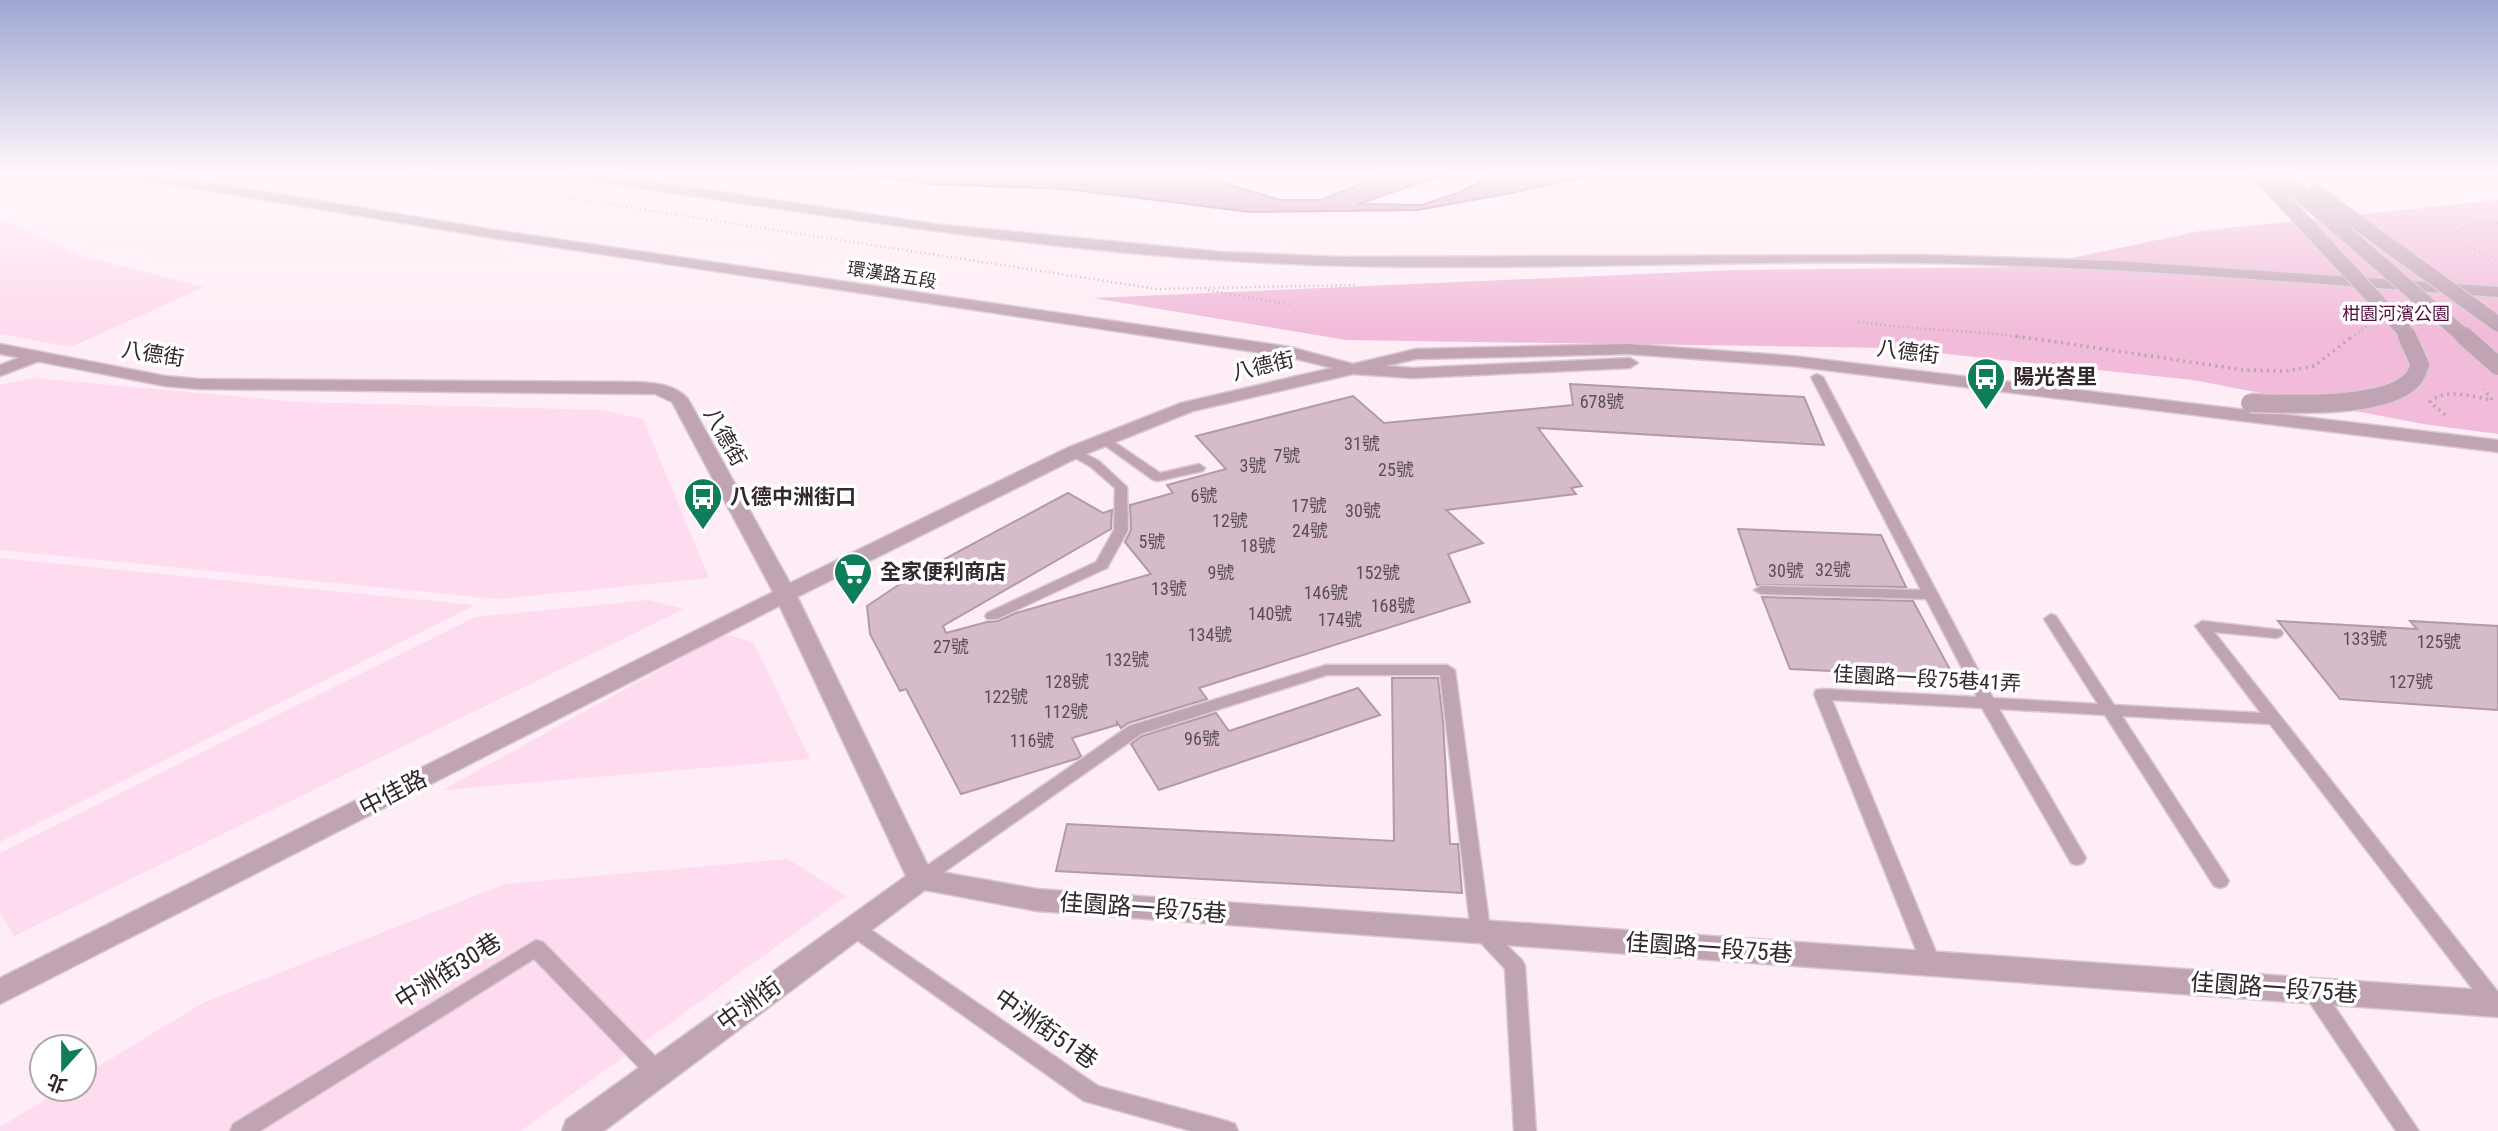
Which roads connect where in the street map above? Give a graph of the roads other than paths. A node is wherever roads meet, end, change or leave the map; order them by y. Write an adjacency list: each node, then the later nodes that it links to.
1 (453, 227): 12 (street, 環漢路五段)
2 (926, 227): 6 (street)
3 (2307, 227): 9 (street, bridge)
4 (2338, 227): 11 (street, bridge)
5 (2363, 227): 7 (street, bridge)
6 (2498, 292)
7 (2498, 324)
8 (0, 349): 10 (street, 八德街)
9 (1628, 349): 12 (street, 八德街); 16 (street, 八德街)
10 (36, 356): 13 (street); 21 (street, 八德街)
11 (2498, 366)
12 (1354, 369): 14 (street, 八德街); 15 (street, 八德街)
13 (0, 371)
14 (1817, 377): 18 (street, 八德街); 22 (lane)
15 (1104, 439): 17 (street, 八德街); 19 (lane)
16 (2498, 446)
17 (1074, 452): 21 (street, 八德街); 23 (lane)
18 (2498, 459)
19 (1199, 468)
20 (1761, 590): 22 (lane)
21 (785, 594): 30 (street); 36 (street, 中佳路)
22 (1931, 595): 26 (lane)
23 (992, 616)
24 (2051, 619): 27 (lane)
25 (2276, 632): 28 (lane)
26 (1988, 704): 27 (lane, 佳園路一段75巷41弄); 29 (lane); 34 (lane, 佳園路一段75巷41弄)
27 (2110, 710): 28 (lane, 佳園路一段75巷41弄); 31 (lane)
28 (2275, 719): 37 (lane)
29 (2077, 858)
30 (921, 879): 32 (street, 中洲街); 33 (street, 佳園路一段75巷); 33 (lane)
31 (2220, 881)
32 (854, 928): 38 (street, 中洲街); 41 (lane, 中洲街51巷)
33 (1481, 932): 34 (street, 佳園路一段75巷); 42 (lane)
34 (1931, 964): 35 (street, 佳園路一段75巷)
35 (2313, 991): 37 (street, 佳園路一段75巷); 43 (lane)
36 (0, 992)
37 (2497, 1004)
38 (657, 1072): 39 (lane, 中洲街30巷); 40 (street, 中洲街)
39 (241, 1131)
40 (578, 1131)
41 (1227, 1131)
42 (1525, 1131)
43 (2408, 1131)

